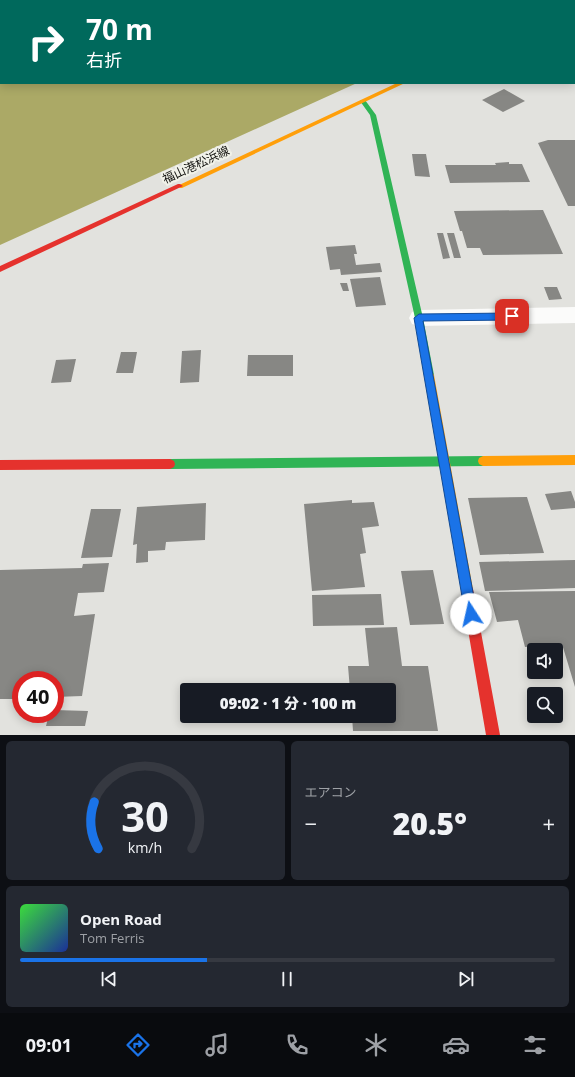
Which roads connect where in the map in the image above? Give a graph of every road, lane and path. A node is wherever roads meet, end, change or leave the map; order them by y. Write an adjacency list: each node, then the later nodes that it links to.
1 (400, 84): 2 (street, 福山港松浜線)
2 (363, 101): 3 (street, 福山港松浜線); 5 (street)
3 (0, 270)
4 (575, 315): 5 (street)
5 (419, 318): 7 (street)
6 (575, 460): 7 (street)
7 (444, 462): 8 (street); 9 (street)
8 (0, 465)
9 (493, 735)

